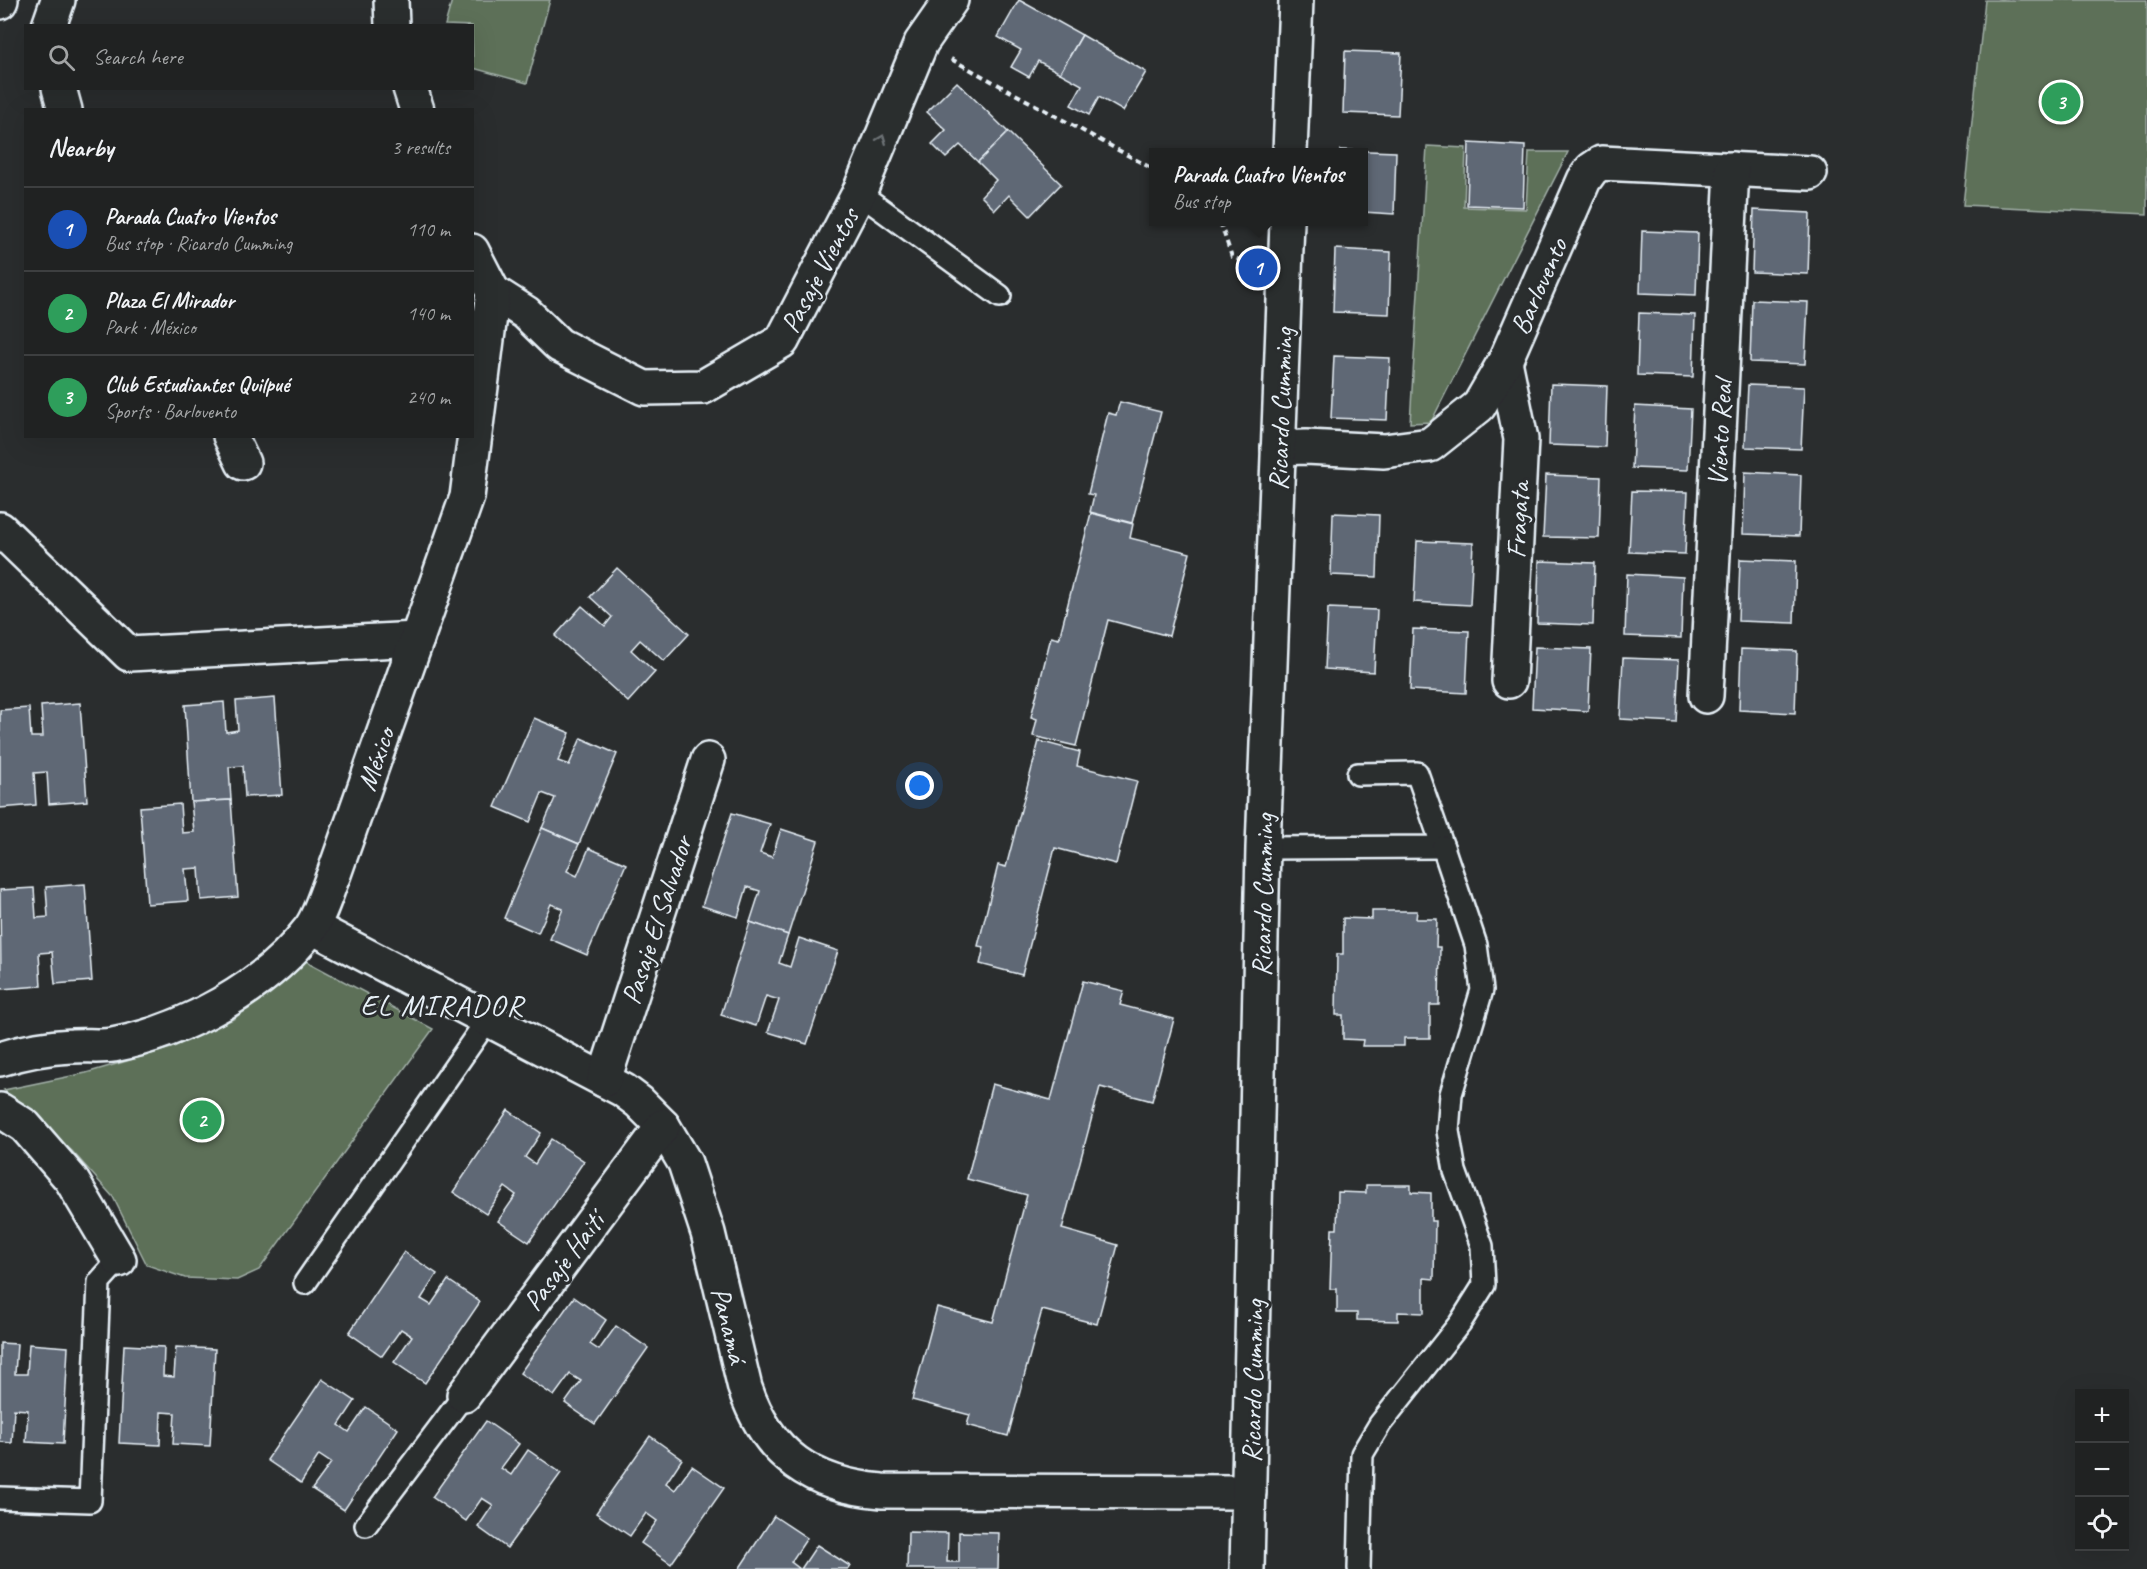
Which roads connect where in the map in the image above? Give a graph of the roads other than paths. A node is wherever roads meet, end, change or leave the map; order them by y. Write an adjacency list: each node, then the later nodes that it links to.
1 (58, 0): 5 (street)
2 (391, 0): 6 (street)
3 (951, 0): 14 (street, Pasaje Vientos, one-way to 3)
4 (1296, 0): 11 (street)
5 (50, 24)
6 (392, 24)
7 (60, 90): 9 (street)
8 (411, 90): 10 (street)
9 (64, 108)
10 (416, 108)
11 (1290, 148)
12 (1732, 170): 13 (street, Barlovento); 19 (street, Barlovento); 24 (street, Viento Real)
13 (1810, 173)
14 (859, 194): 17 (street, Pasaje Vientos); 18 (lane)
15 (1287, 226): 20 (street, Ricardo Cumming)
16 (474, 255): 17 (street)
17 (493, 292): 22 (street, México)
18 (1000, 296)
19 (1505, 361): 20 (street, Barlovento); 23 (street, Fragata)
20 (1278, 448): 28 (street, Ricardo Cumming)
21 (0, 529): 22 (street)
22 (417, 639): 29 (street, México)
23 (1509, 681)
24 (1706, 696)
25 (708, 760): 32 (street, Pasaje El Salvador)
26 (1358, 774): 27 (lane)
27 (1443, 847): 28 (lane); 42 (lane)
28 (1263, 848): 38 (street, Ricardo Cumming)
29 (312, 927): 30 (street, Panamá); 31 (street, México)
30 (488, 1019): 32 (street, Panamá); 36 (lane)
31 (0, 1059)
32 (604, 1080): 34 (street, Panamá)
33 (0, 1110): 35 (street)
34 (663, 1126): 37 (street, Pasaje Haití); 38 (street, Panamá)
35 (119, 1260): 39 (lane)
36 (305, 1283)
37 (464, 1395): 40 (lane)
38 (1249, 1492): 41 (street, Ricardo Cumming)
39 (0, 1498)
40 (366, 1525)
41 (1247, 1569)
42 (1359, 1569)

